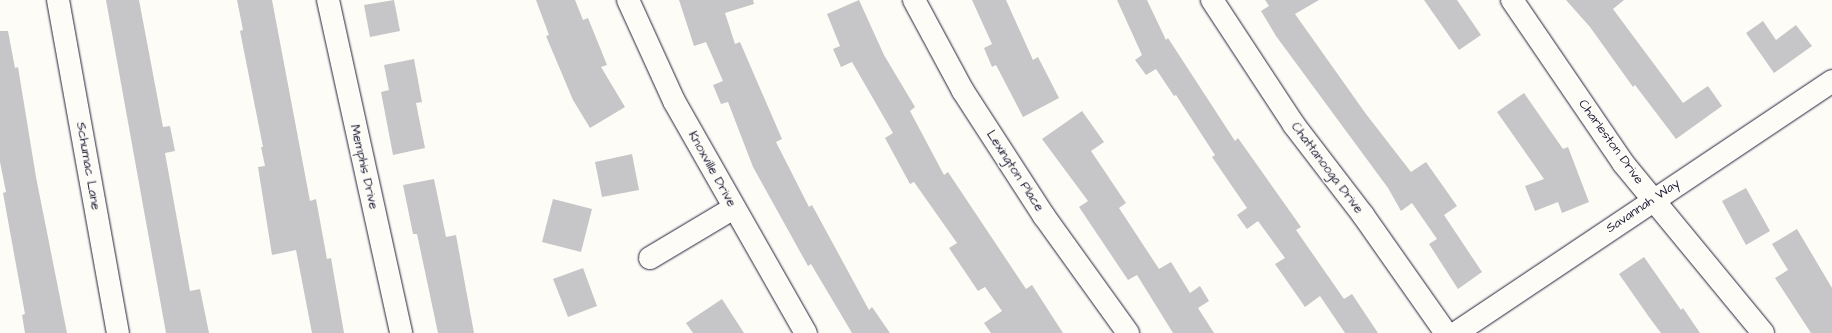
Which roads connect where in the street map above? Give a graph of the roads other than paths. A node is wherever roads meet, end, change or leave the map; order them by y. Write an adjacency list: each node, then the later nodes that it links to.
1 (58, 0): 11 (street, Schumac Lane)
2 (328, 0): 12 (street, Memphis Drive)
3 (628, 0): 9 (street, Knoxville Drive)
4 (914, 0): 14 (street, Lexington Place)
5 (1212, 0): 15 (street, Chattanooga Drive)
6 (1512, 0): 8 (street, Charleston Drive)
7 (1832, 81): 8 (street, Savannah Way)
8 (1653, 200): 16 (street, Savannah Way); 17 (street, Charleston Drive)
9 (734, 208): 10 (street); 13 (street, Knoxville Drive)
10 (650, 258)
11 (118, 333)
12 (401, 333)
13 (806, 333)
14 (1128, 333)
15 (1446, 333)
16 (1456, 333)
17 (1763, 333)

